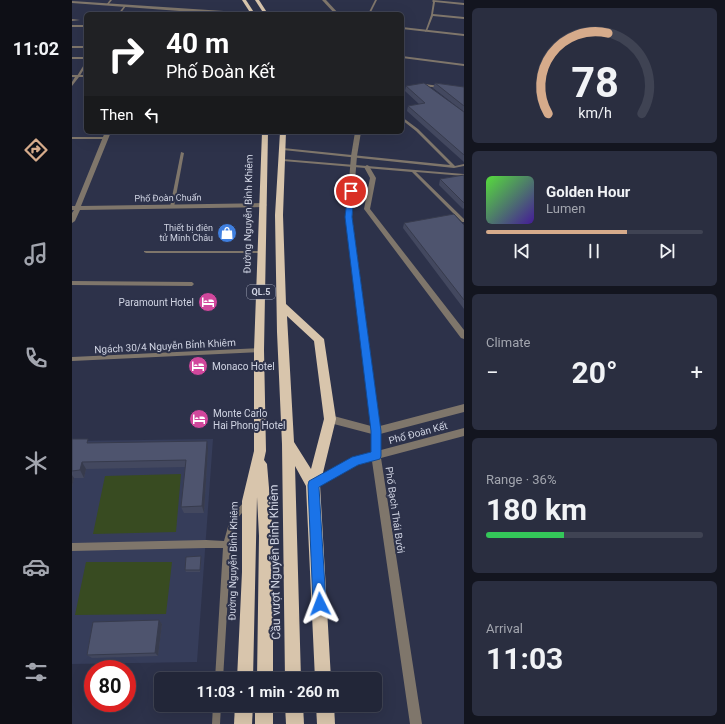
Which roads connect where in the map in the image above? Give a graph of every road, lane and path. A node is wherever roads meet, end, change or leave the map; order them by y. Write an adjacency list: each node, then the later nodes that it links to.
1 (111, 0): 9 (lane)
2 (244, 0): 13 (highway)
3 (257, 0): 14 (highway)
4 (324, 0): 15 (street)
5 (376, 0): 16 (lane)
6 (433, 1): 8 (lane); 17 (lane)
7 (72, 2): 9 (street)
8 (464, 4)
9 (107, 5): 10 (street)
10 (125, 6): 11 (lane); 12 (street)
11 (120, 12)
12 (234, 12)
13 (251, 12)
14 (265, 12)
15 (335, 12)
16 (370, 12)
17 (432, 15): 18 (lane); 24 (lane)
18 (464, 18)
19 (72, 20): 20 (lane)
20 (79, 20)
21 (72, 26): 22 (lane)
22 (84, 26)
23 (404, 28): 24 (street)
24 (426, 31): 25 (street)
25 (464, 35)
26 (72, 46): 27 (lane)
27 (84, 47)
28 (404, 57): 31 (street)
29 (72, 58): 30 (lane)
30 (84, 58)
31 (464, 65)
32 (84, 67): 34 (lane)
33 (72, 76): 34 (street)
34 (78, 76): 35 (street); 36 (street)
35 (84, 76)
36 (72, 85)
37 (444, 87): 38 (lane)
38 (430, 90)
39 (404, 120): 52 (lane)
40 (107, 134): 45 (street)
41 (265, 134): 55 (highway, Đường Nguyễn Bỉnh Khiêm / QL.5)
42 (283, 134): 46 (highway, QL.5)
43 (358, 134): 49 (street, Phố Bạch Thái Bưởi)
44 (72, 138): 45 (lane)
45 (104, 138): 57 (street)
46 (283, 149): 48 (highway, QL.5); 49 (lane)
47 (182, 153): 56 (lane)
48 (283, 160): 49 (lane); 64 (highway, QL.5)
49 (354, 160): 51 (lane); 52 (lane); 70 (street, Phố Bạch Thái Bưởi)
50 (464, 165): 52 (lane)
51 (367, 166): 53 (lane); 65 (street)
52 (454, 167)
53 (414, 172): 54 (lane); 58 (lane)
54 (464, 175)
55 (264, 205): 56 (street, Phố Đoàn Chuẩn); 61 (highway, Đường Nguyễn Bỉnh Khiêm / QL.5)
56 (172, 207): 57 (street, Phố Đoàn Chuẩn)
57 (75, 208): 59 (street)
58 (464, 221)
59 (72, 222)
60 (146, 252): 61 (lane)
61 (262, 252): 66 (highway, Đường Nguyễn Bỉnh Khiêm / QL.5)
62 (72, 283): 63 (lane)
63 (192, 284)
64 (282, 306): 69 (highway); 72 (highway, QL.5)
65 (464, 336)
66 (259, 350): 67 (lane, Ngách 30/4 Nguyễn Bỉnh Khiêm); 73 (highway, Đường Nguyễn Bỉnh Khiêm / QL.5)
67 (72, 359)
68 (464, 408): 70 (street, Phố Đoàn Kết)
69 (330, 418): 70 (street, Phố Đoàn Kết); 75 (highway)
70 (376, 431): 74 (street, Phố Bạch Thái Bưởi)
71 (464, 432): 74 (street, Phố Đoàn Kết)
72 (288, 444): 75 (highway, QL.5); 82 (highway, Cầu vượt Nguyễn Bỉnh Khiêm / QL.5)
73 (260, 451): 76 (highway, Đường Nguyễn Bỉnh Khiêm / QL.5); 81 (highway, Cầu vượt Nguyễn Bỉnh Khiêm / QL.5)
74 (376, 456): 75 (street, Phố Đoàn Kết); 94 (street, Phố Bạch Thái Bưởi)
75 (313, 485): 83 (highway, QL.5)
76 (249, 501): 77 (lane); 80 (highway, Đường Nguyễn Bỉnh Khiêm / QL.5)
77 (227, 545): 78 (lane); 79 (lane)
78 (72, 547)
79 (218, 672)
80 (245, 672)
81 (265, 672)
82 (293, 672)
83 (324, 672)
84 (217, 712): 89 (lane)
85 (244, 712): 90 (highway)
86 (264, 712): 91 (highway)
87 (294, 712): 92 (highway)
88 (325, 712): 93 (highway)
89 (216, 724)
90 (243, 724)
91 (264, 724)
92 (295, 724)
93 (326, 724)
94 (416, 724)

